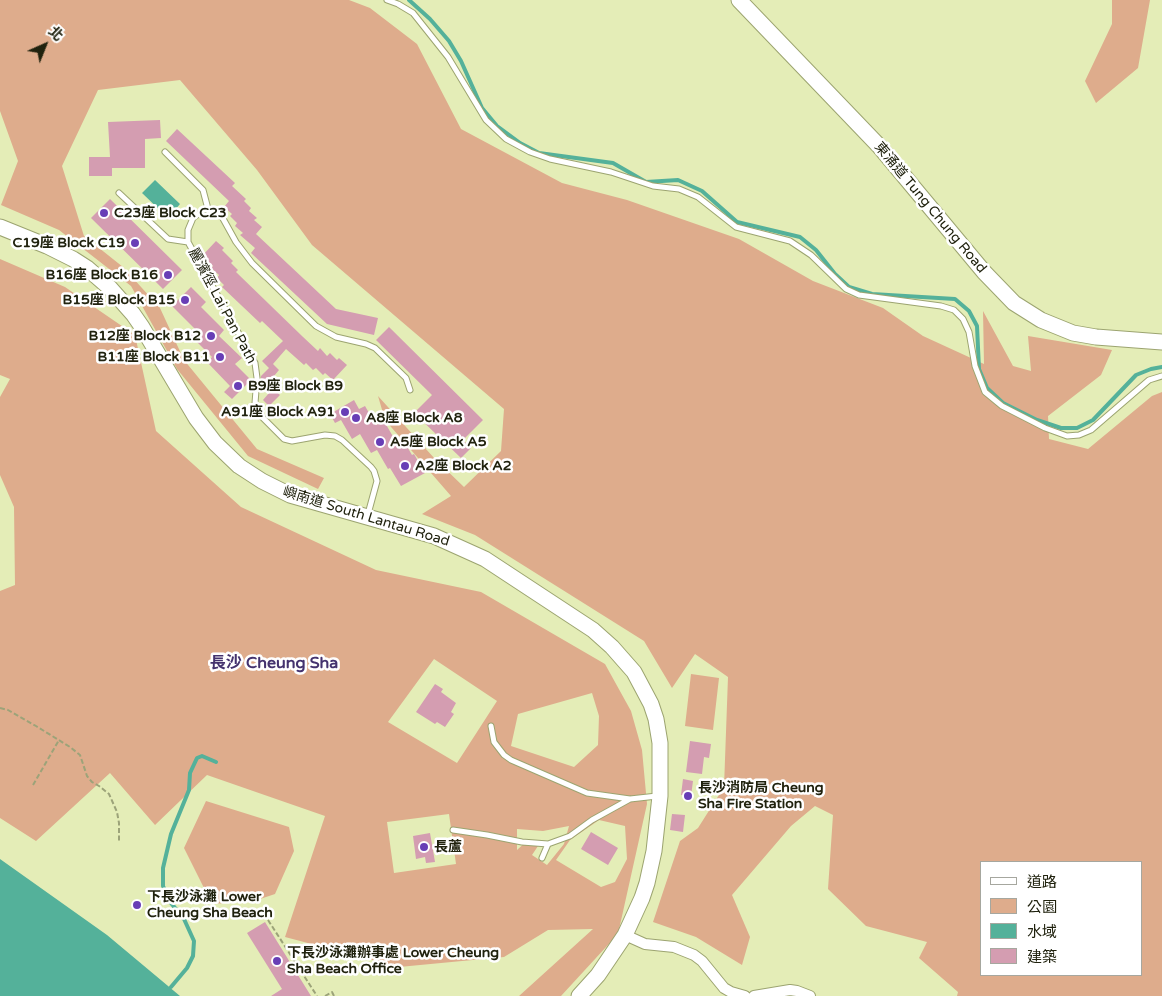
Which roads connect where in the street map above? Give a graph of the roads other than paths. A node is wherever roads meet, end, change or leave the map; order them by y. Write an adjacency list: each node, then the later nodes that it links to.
1 (387, 0): 9 (lane)
2 (738, 0): 8 (main road, 東涌道 Tung Chung Road)
3 (165, 152): 5 (lane)
4 (119, 193): 7 (lane)
5 (208, 209): 7 (lane, 麗濱徑 Lai Pan Path); 10 (lane)
6 (0, 227): 11 (main road, 嶼南道 South Lantau Road)
7 (188, 242): 11 (lane, 麗濱徑 Lai Pan Path)
8 (1162, 342)
9 (1162, 376)
10 (410, 390)
11 (367, 517): 13 (main road, 嶼南道 South Lantau Road)
12 (491, 726): 14 (lane)
13 (660, 796): 14 (lane); 18 (main road, 嶼南道 South Lantau Road)
14 (630, 799): 16 (lane)
15 (453, 830): 16 (lane)
16 (548, 844): 17 (lane)
17 (542, 858)
18 (625, 935): 19 (street); 20 (main road, 嶼南道 South Lantau Road)
19 (722, 992): 21 (street)
20 (579, 996)
21 (745, 996)
22 (754, 996): 23 (street)
23 (810, 996)

